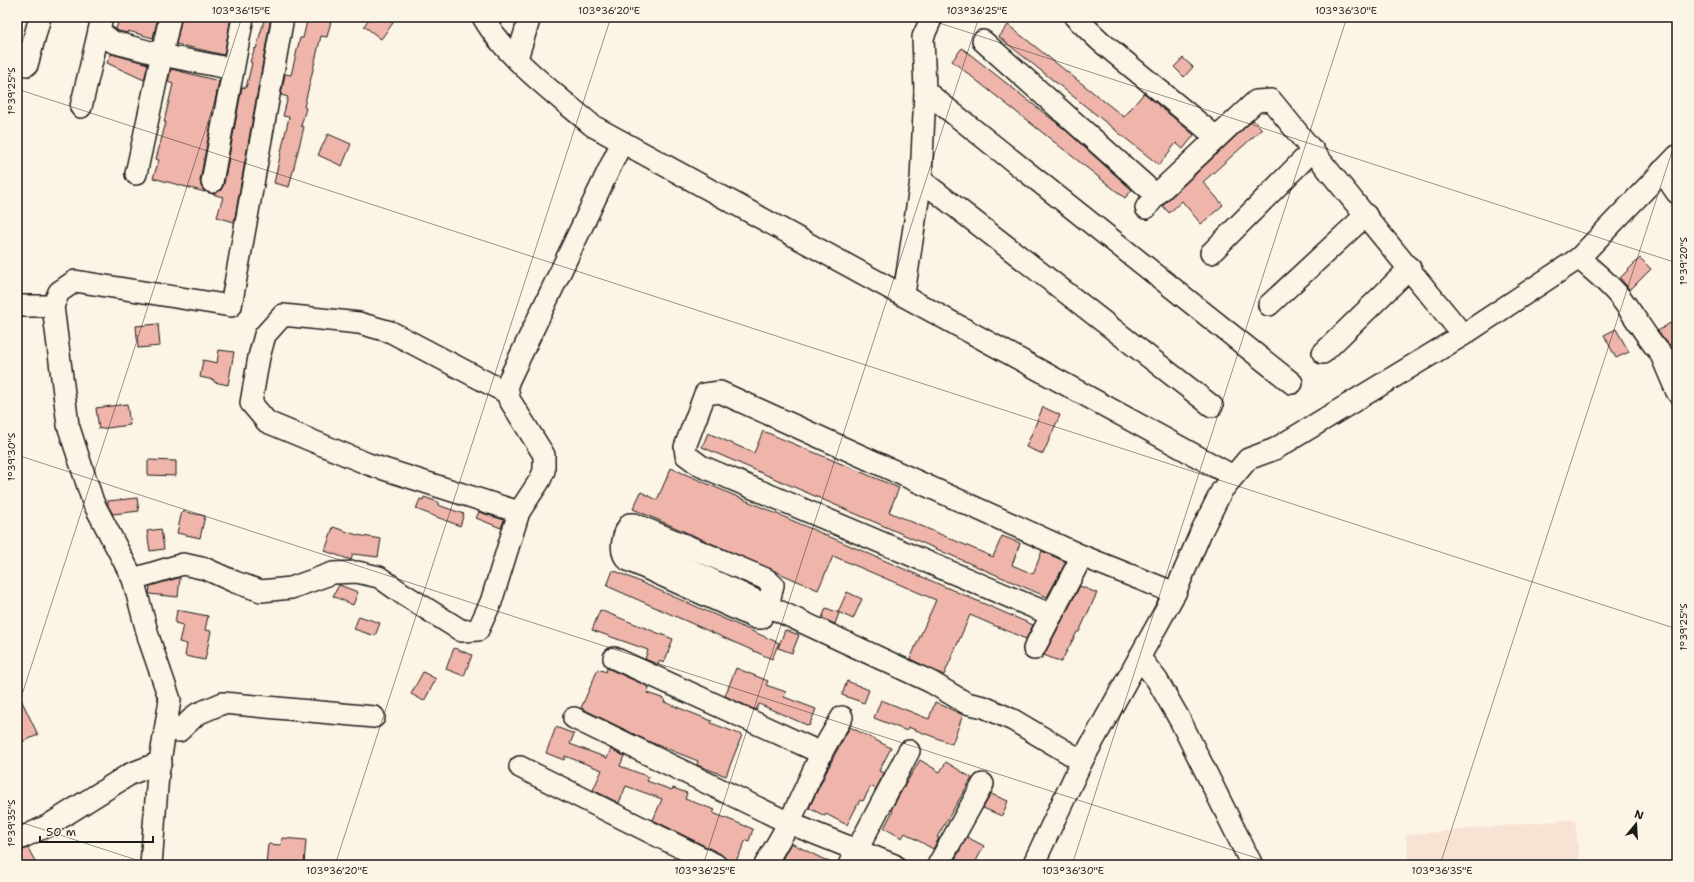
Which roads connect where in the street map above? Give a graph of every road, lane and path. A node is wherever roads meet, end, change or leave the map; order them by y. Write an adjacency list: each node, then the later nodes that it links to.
1 (40, 17): 13 (street)
2 (170, 17): 11 (street)
3 (243, 17): 14 (street)
4 (283, 17): 33 (street)
5 (483, 17): 12 (street)
6 (530, 17): 12 (street)
7 (932, 17): 15 (street)
8 (1075, 17): 17 (street)
9 (101, 24): 11 (street); 16 (street)
10 (983, 41): 17 (street)
11 (162, 55): 14 (street); 22 (street)
12 (517, 58): 18 (street)
13 (27, 65)
14 (233, 69): 24 (street)
15 (925, 91): 23 (street); 37 (street)
16 (81, 107)
17 (1216, 137): 19 (street)
18 (622, 142): 30 (street); 39 (street)
19 (1313, 150): 26 (street); 27 (street)
20 (1677, 156): 21 (street)
21 (1662, 171): 25 (street); 28 (street)
22 (136, 174)
23 (921, 180): 30 (street); 40 (street)
24 (212, 182)
25 (1677, 193)
26 (1366, 215): 29 (street); 31 (street)
27 (1211, 253)
28 (1579, 258): 34 (street); 36 (street)
29 (1410, 268): 34 (street); 35 (street)
30 (904, 294): 41 (street)
31 (1269, 305)
32 (17, 306): 33 (street)
33 (53, 306): 45 (street)
34 (1463, 335): 41 (street)
35 (1323, 353)
36 (1670, 363): 38 (street)
37 (1292, 384)
38 (1677, 392)
39 (507, 393): 42 (street); 42 (street)
40 (1212, 406)
41 (1233, 476): 46 (street)
42 (519, 512): 45 (street)
43 (624, 539): 57 (street)
44 (1082, 556): 46 (street); 47 (street); 47 (street)
45 (133, 579): 54 (street)
46 (1175, 593): 50 (street)
47 (1052, 614): 48 (street)
48 (1034, 649)
49 (614, 658): 56 (street)
50 (1140, 658): 57 (street); 70 (street)
51 (374, 717): 54 (street)
52 (842, 717): 56 (street)
53 (574, 718): 61 (street)
54 (166, 729): 58 (street)
55 (909, 751): 63 (street)
56 (821, 753): 61 (street)
57 (1082, 761): 69 (street)
58 (161, 762): 62 (street); 64 (street)
59 (520, 767): 65 (street)
60 (983, 784): 68 (street)
61 (789, 823): 63 (street); 66 (street)
62 (17, 840)
63 (853, 857): 67 (street)
64 (151, 865)
65 (716, 865)
66 (765, 865)
67 (894, 865)
68 (938, 865)
69 (1033, 865)
70 (1252, 865)

